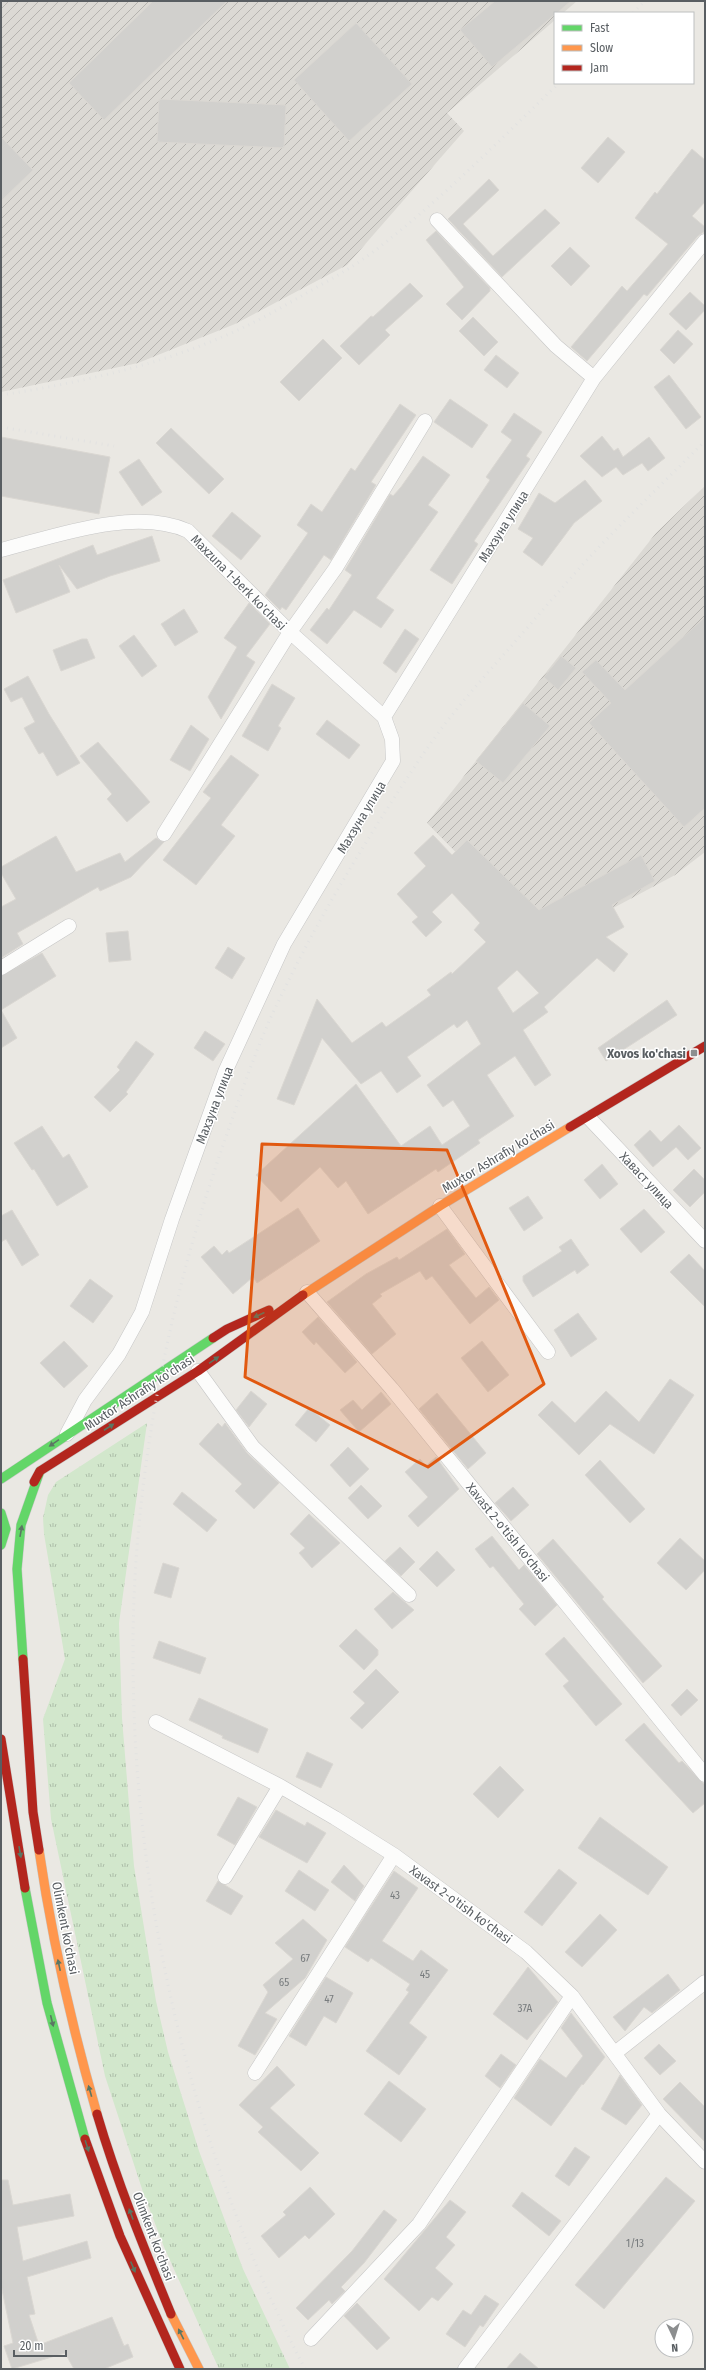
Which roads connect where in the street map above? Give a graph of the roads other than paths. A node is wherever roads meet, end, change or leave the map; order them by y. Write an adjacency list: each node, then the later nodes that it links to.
1 (437, 220): 3 (street)
2 (705, 241): 3 (street, Махзуна улица)
3 (594, 378): 7 (street, Махзуна улица)
4 (425, 421): 6 (street, Maxzuna 1-berk ko'chasi)
5 (1, 550): 6 (street, Maxzuna 1-berk ko'chasi)
6 (290, 632): 7 (street, Maxzuna 1-berk ko'chasi); 8 (street, Maxzuna 1-berk ko'chasi)
7 (384, 717): 18 (street, Махзуна улица)
8 (164, 834)
9 (69, 926): 10 (street)
10 (1, 968)
11 (705, 1046): 12 (main road, Muxtor Ashrafiy ko'chasi)
12 (589, 1118): 13 (main road, Muxtor Ashrafiy ko'chasi); 14 (street, Хаваст улица)
13 (440, 1206): 15 (main road, Muxtor Ashrafiy ko'chasi); 16 (street)
14 (705, 1242)
15 (307, 1292): 17 (main road, Muxtor Ashrafiy ko'chasi, one-way to 15); 18 (main road, Muxtor Ashrafiy ko'chasi, one-way to 18); 28 (street, Xavast 2-o'tish ko'chasi)
16 (548, 1352)
17 (198, 1370): 19 (main road, Muxtor Ashrafiy ko'chasi, one-way to 17); 25 (street)
18 (67, 1434): 20 (main road, Muxtor Ashrafiy ko'chasi, one-way to 20)
19 (40, 1471): 22 (main road, Muxtor Ashrafiy ko'chasi); 24 (main road, Olimkent ko'chasi, one-way to 19)
20 (1, 1479)
21 (1, 1513): 22 (main road)
22 (6, 1531): 23 (main road, Muxtor Ashrafiy ko'chasi); 24 (main road)
23 (1, 1545)
24 (17, 1569): 30 (main road, Olimkent ko'chasi)
25 (409, 1595)
26 (156, 1722): 29 (street, Xavast 2-o'tish ko'chasi)
27 (1, 1739): 31 (main road)
28 (705, 1775)
29 (280, 1786): 32 (street, Xavast 2-o'tish ko'chasi); 33 (street)
30 (33, 1812): 31 (street); 42 (main road, Olimkent ko'chasi, one-way to 30)
31 (7, 1814): 41 (main road, one-way to 41)
32 (394, 1855): 35 (street, Xavast 2-o'tish ko'chasi); 37 (street)
33 (225, 1877)
34 (705, 1982): 36 (street)
35 (572, 1996): 36 (street, Xavast 2-o'tish ko'chasi); 40 (street)
36 (615, 2053): 38 (street, Xavast 2-o'tish ko'chasi)
37 (255, 2073)
38 (659, 2114): 39 (street, Xavast 2-o'tish ko'chasi); 43 (street)
39 (705, 2162)
40 (311, 2339)
41 (180, 2369)
42 (199, 2369)
43 (465, 2369)

